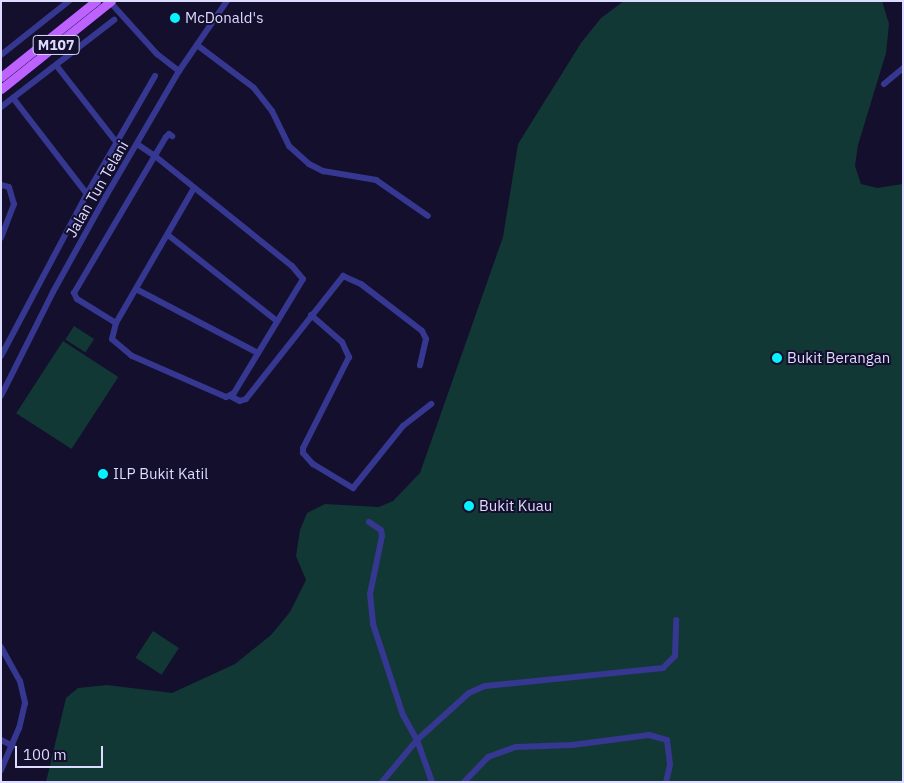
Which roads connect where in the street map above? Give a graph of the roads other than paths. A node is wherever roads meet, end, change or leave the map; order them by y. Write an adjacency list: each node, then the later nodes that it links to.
1 (69, 1): 7 (street)
2 (227, 1): 6 (street, Jalan Tun Telani)
3 (94, 2): 11 (main road, M107)
4 (110, 2): 10 (street); 14 (main road, M107)
5 (114, 20): 8 (street)
6 (197, 45): 10 (street, Jalan Tun Telani); 24 (street)
7 (1, 55)
8 (56, 65): 15 (street); 18 (street)
9 (903, 68): 13 (street)
10 (179, 71): 19 (street, Jalan Tun Telani)
11 (3, 73)
12 (155, 76): 18 (street)
13 (884, 84)
14 (1, 88)
15 (13, 98): 16 (street); 23 (street)
16 (1, 107)
17 (172, 136): 20 (street)
18 (117, 143): 23 (street)
19 (137, 144): 20 (street); 34 (street, Jalan Tun Telani)
20 (155, 156): 22 (street); 30 (street)
21 (1, 185): 26 (street)
22 (194, 188): 25 (street); 29 (street)
23 (87, 194): 32 (street)
24 (428, 216)
25 (168, 234): 27 (street); 29 (street)
26 (1, 238)
27 (136, 290): 30 (street); 31 (street)
28 (311, 315): 33 (street); 35 (street); 36 (street)
29 (277, 321): 31 (street)
30 (116, 323): 35 (street)
31 (258, 353): 35 (street)
32 (1, 356)
33 (420, 365)
34 (1, 396)
35 (230, 396)
36 (431, 404)
37 (369, 522): 41 (street)
38 (676, 620): 41 (street)
39 (1, 647): 42 (street)
40 (1, 740): 42 (street)
41 (417, 740): 44 (street); 45 (street)
42 (13, 746): 43 (street)
43 (1, 770)
44 (382, 782)
45 (432, 782)
46 (464, 782): 47 (street)
47 (666, 782)

